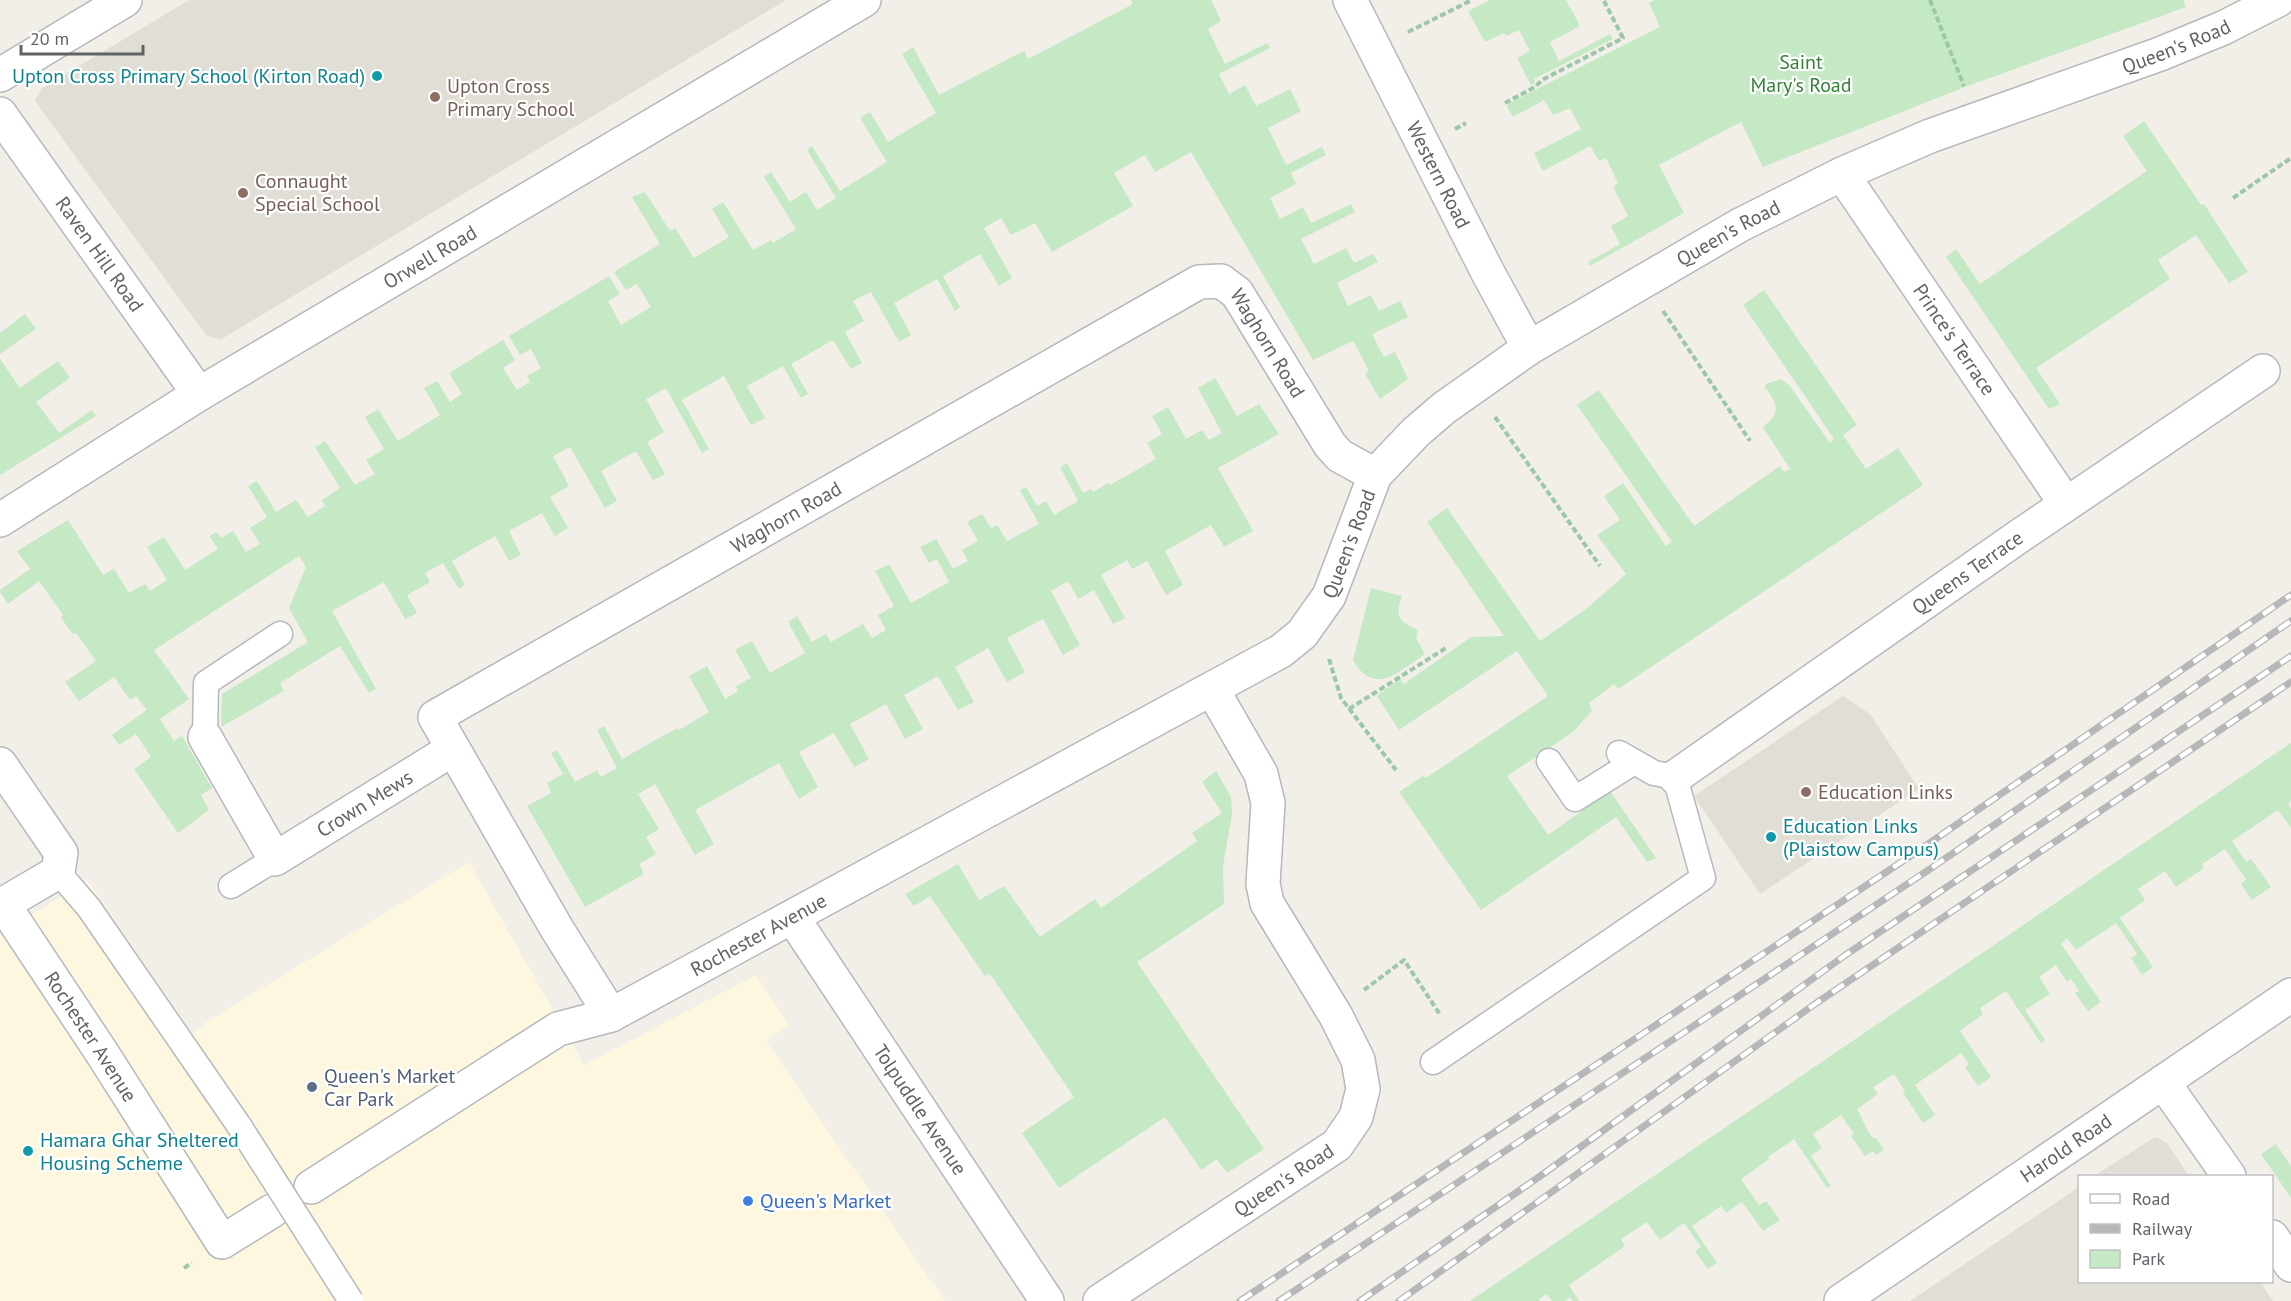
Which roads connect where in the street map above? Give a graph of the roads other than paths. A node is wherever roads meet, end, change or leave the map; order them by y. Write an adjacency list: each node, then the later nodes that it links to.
1 (125, 0): 5 (street)
2 (864, 0): 10 (street, Orwell Road)
3 (1350, 0): 8 (street, Western Road)
4 (2278, 0): 7 (street, Queen's Road)
5 (0, 75)
6 (0, 114): 10 (street, Raven Hill Road)
7 (1842, 174): 8 (street, Queen's Road); 12 (street, Prince's Terrace)
8 (1529, 348): 11 (street, Queen's Road)
9 (2263, 371): 12 (street, Queens Terrace)
10 (199, 394): 13 (street, Orwell Road)
11 (1375, 475): 15 (street, Queen's Road); 17 (street, Waghorn Road)
12 (2066, 504): 20 (street, Queens Terrace)
13 (0, 520)
14 (280, 634): 16 (lane)
15 (1212, 689): 25 (street, Rochester Avenue); 37 (street, Queen's Road)
16 (205, 737): 21 (street)
17 (453, 749): 21 (street, Crown Mews); 27 (street, Waghorn Road)
18 (1549, 761): 20 (lane)
19 (0, 764): 22 (street)
20 (1675, 777): 28 (lane)
21 (275, 859): 23 (lane, Crown Mews)
22 (58, 872): 24 (street); 35 (lane, bridge)
23 (231, 886)
24 (2, 905): 32 (street, Rochester Avenue)
25 (793, 918): 27 (street, Rochester Avenue); 36 (street, Tolpuddle Avenue)
26 (2291, 995): 29 (street, Harold Road)
27 (611, 1015): 31 (street, Rochester Avenue)
28 (1433, 1062)
29 (2163, 1082): 30 (street); 38 (street, Harold Road)
30 (2228, 1175)
31 (311, 1186)
32 (272, 1211)
33 (2273, 1240): 34 (street)
34 (2291, 1265)
35 (351, 1301)
36 (1047, 1301)
37 (1100, 1301)
38 (1841, 1301)

